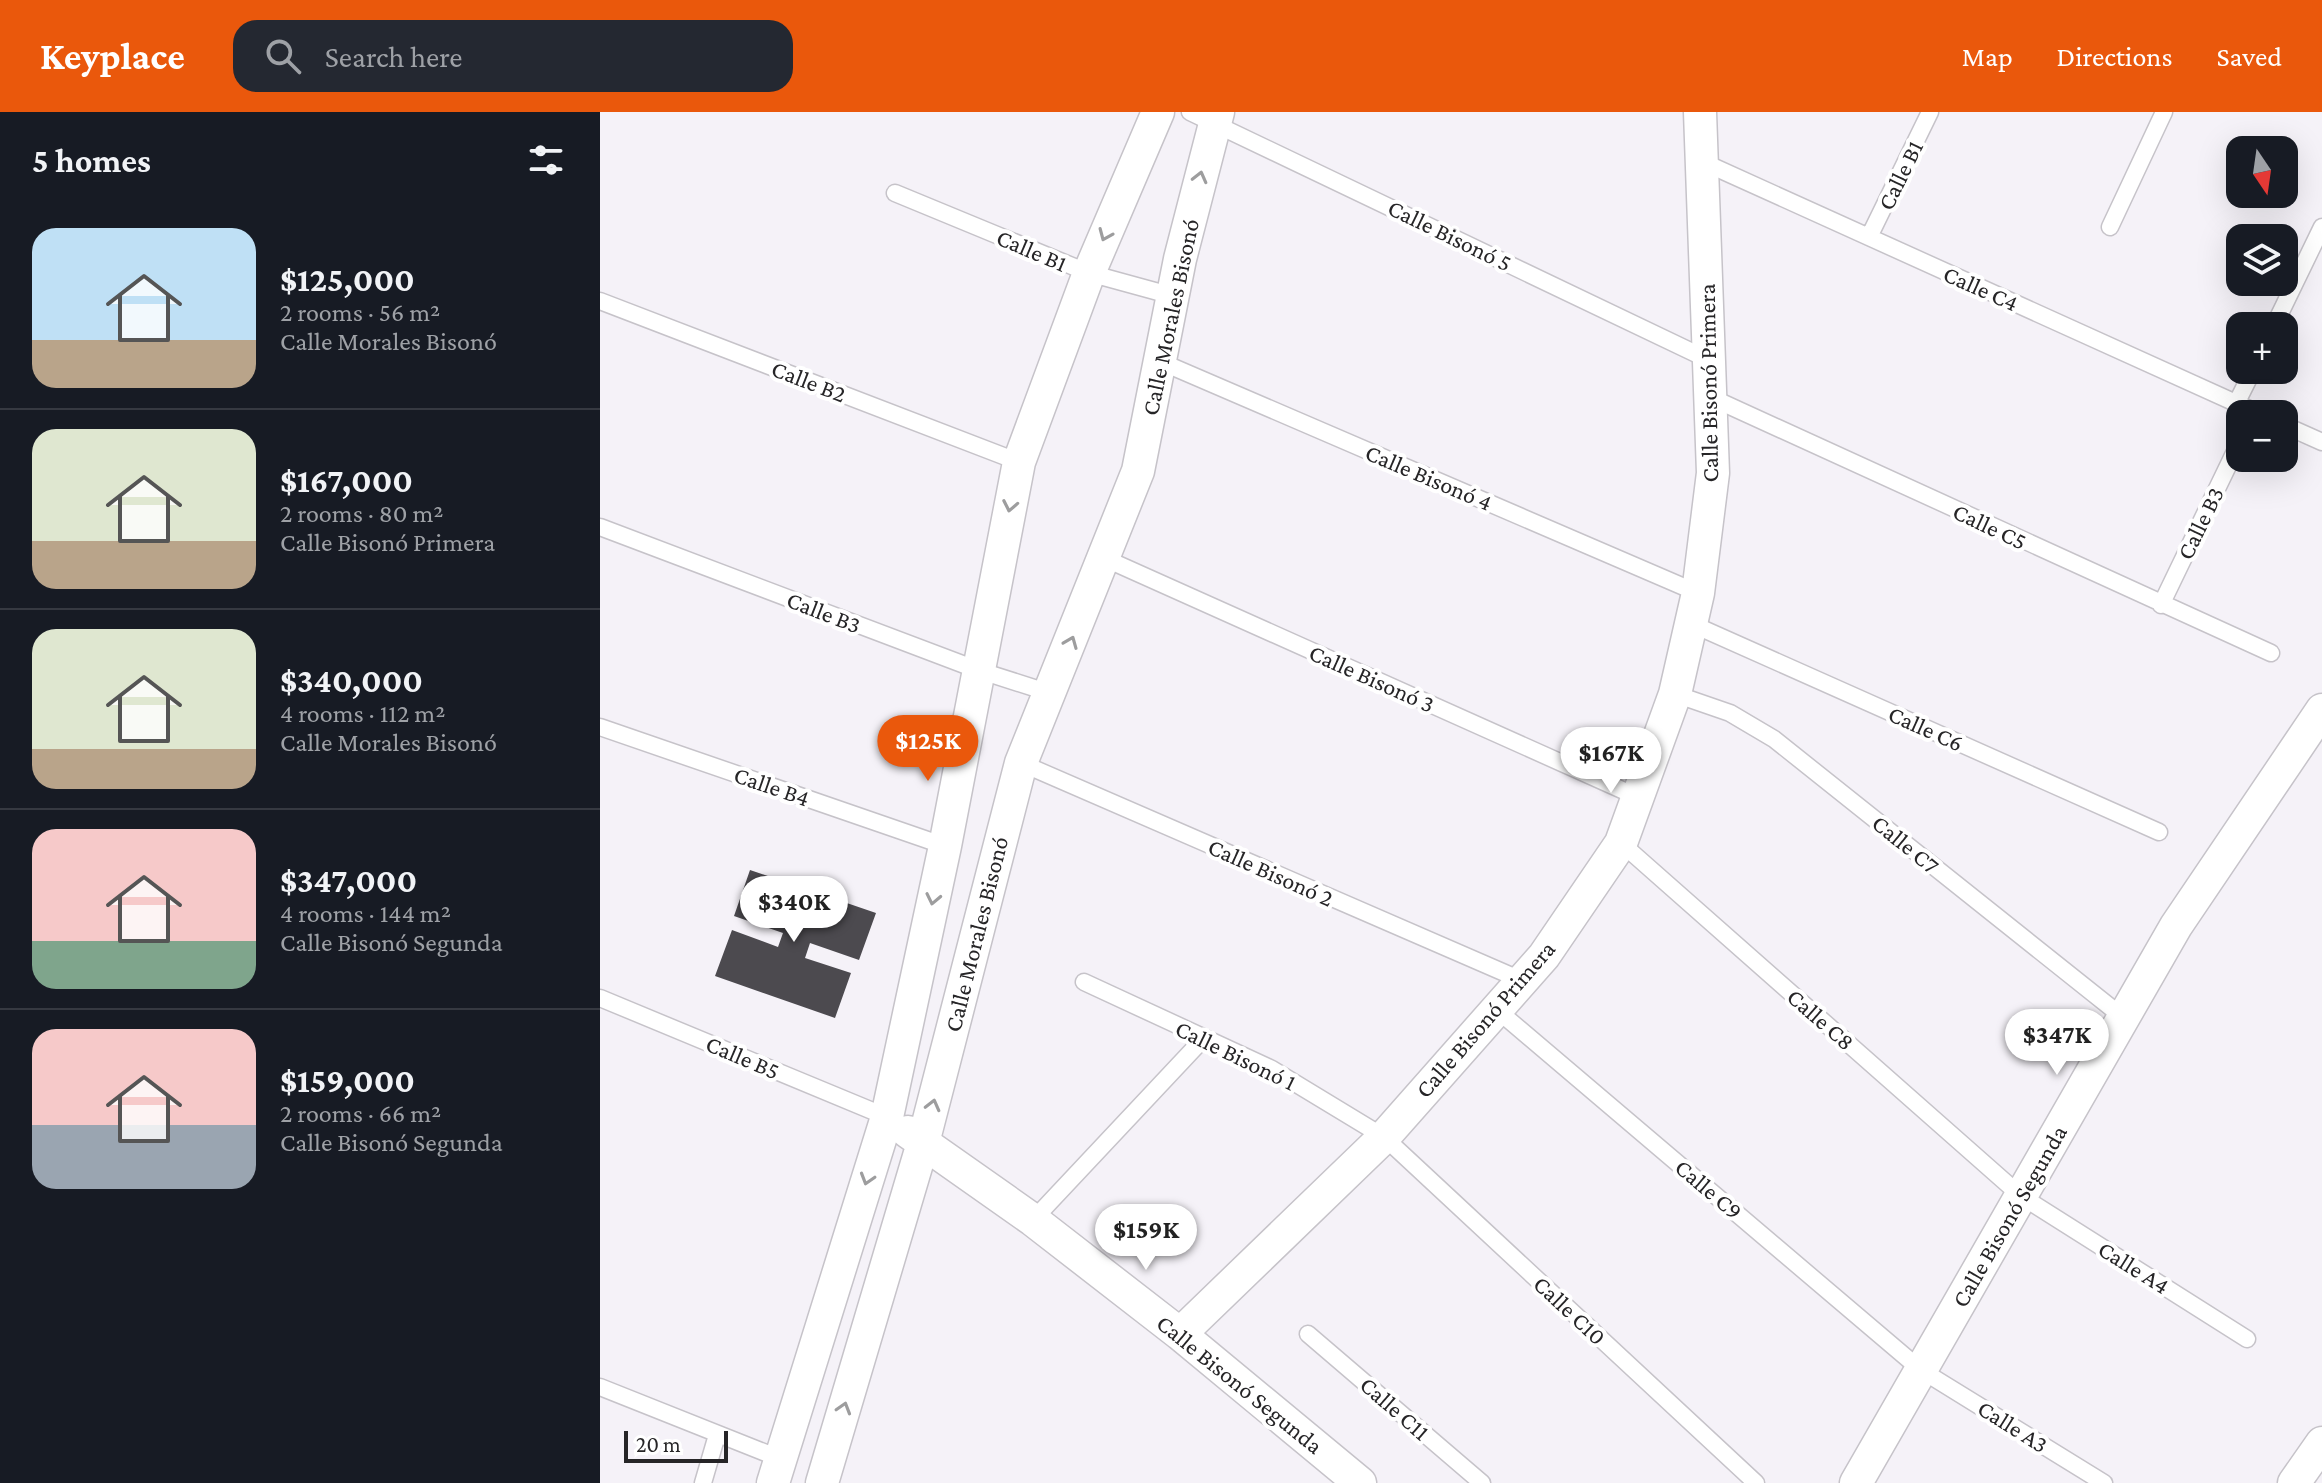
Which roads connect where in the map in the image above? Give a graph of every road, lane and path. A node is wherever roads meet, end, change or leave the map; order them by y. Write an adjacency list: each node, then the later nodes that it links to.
1 (1158, 112): 11 (street, Calle Morales Bisonó, one-way to 11)
2 (1930, 112): 10 (lane, Calle B1)
3 (2164, 112): 8 (lane)
4 (1698, 113): 6 (street, Calle Bisonó Primera)
5 (1207, 115): 12 (street, Calle Morales Bisonó, one-way to 5); 15 (lane, Calle Bisonó 5)
6 (1703, 162): 10 (lane, Calle C4); 15 (street, Calle Bisonó Primera)
7 (895, 193): 11 (lane, Calle B1)
8 (2110, 227)
9 (2322, 227): 14 (lane)
10 (1869, 237): 18 (lane, Calle C4)
11 (1089, 273): 12 (lane, Calle B1); 21 (street, Calle Morales Bisonó)
12 (1173, 296): 16 (street, Calle Morales Bisonó)
13 (600, 301): 21 (lane, Calle B2)
14 (2281, 312)
15 (1709, 360): 17 (street, Calle Bisonó Primera)
16 (1159, 361): 24 (street, Calle Morales Bisonó); 26 (lane, Calle Bisonó 4)
17 (1710, 397): 25 (lane, Calle C5); 26 (street, Calle Bisonó Primera)
18 (2227, 400)
19 (2298, 431): 20 (lane)
20 (2322, 442)
21 (1019, 462): 28 (street, Calle Morales Bisonó, one-way to 28)
22 (2226, 470): 25 (lane, Calle B3)
23 (600, 527): 28 (lane, Calle B3)
24 (1104, 558): 29 (street, Calle Morales Bisonó, one-way to 24); 34 (lane, Calle Bisonó 3)
25 (2161, 605): 27 (lane, Calle C5)
26 (1695, 608): 30 (street, Calle Bisonó Primera); 35 (lane, Calle C6)
27 (2271, 653)
28 (978, 670): 29 (lane, Calle B3); 37 (street, Calle Morales Bisonó)
29 (1050, 693): 33 (street, Calle Morales Bisonó)
30 (1675, 694): 34 (street, Calle Bisonó Primera); 42 (lane, Calle C7)
31 (2322, 710): 42 (street, Calle Bisonó Segunda)
32 (600, 727): 37 (lane, Calle B4)
33 (1021, 763): 38 (lane, Calle Bisonó 2); 46 (street, Calle Morales Bisonó, one-way to 33)
34 (1640, 798): 36 (street, Calle Bisonó Primera)
35 (2159, 832)
36 (1621, 843): 38 (street, Calle Bisonó Primera); 47 (lane, Calle C8)
37 (945, 846): 44 (street, Calle Morales Bisonó, one-way to 44)
38 (1521, 980): 41 (street, Calle Bisonó Primera)
39 (1084, 982): 43 (lane, Calle Bisonó 1)
40 (600, 998): 44 (lane, Calle B5)
41 (1496, 1009): 45 (street, Calle Bisonó Primera); 52 (lane, Calle C9)
42 (2124, 1018): 47 (street, Calle Bisonó Segunda)
43 (1203, 1039): 45 (lane, Calle Bisonó 1); 48 (lane)
44 (887, 1117): 46 (street, Calle Bisonó Segunda); 56 (street, Calle Morales Bisonó, one-way to 56)
45 (1384, 1137): 49 (street, Calle Bisonó Primera); 61 (lane, Calle C10)
46 (923, 1143): 48 (street, Calle Bisonó Segunda); 58 (street, Calle Morales Bisonó, one-way to 46)
47 (2021, 1196): 51 (lane, Calle A4); 52 (street, Calle Bisonó Segunda)
48 (1033, 1220): 49 (street, Calle Bisonó Segunda)
49 (1180, 1334): 59 (street, Calle Bisonó Segunda)
50 (1308, 1334): 60 (lane, Calle C11)
51 (2247, 1339)
52 (1921, 1370): 62 (street, Calle Bisonó Segunda); 63 (lane, Calle A3)
53 (600, 1387): 54 (lane)
54 (717, 1435): 56 (lane); 57 (lane)
55 (2322, 1443): 64 (street)
56 (777, 1471)
57 (703, 1483)
58 (822, 1483)
59 (1360, 1483)
60 (1482, 1483)
61 (1756, 1483)
62 (1856, 1483)
63 (2104, 1483)
64 (2294, 1483)

